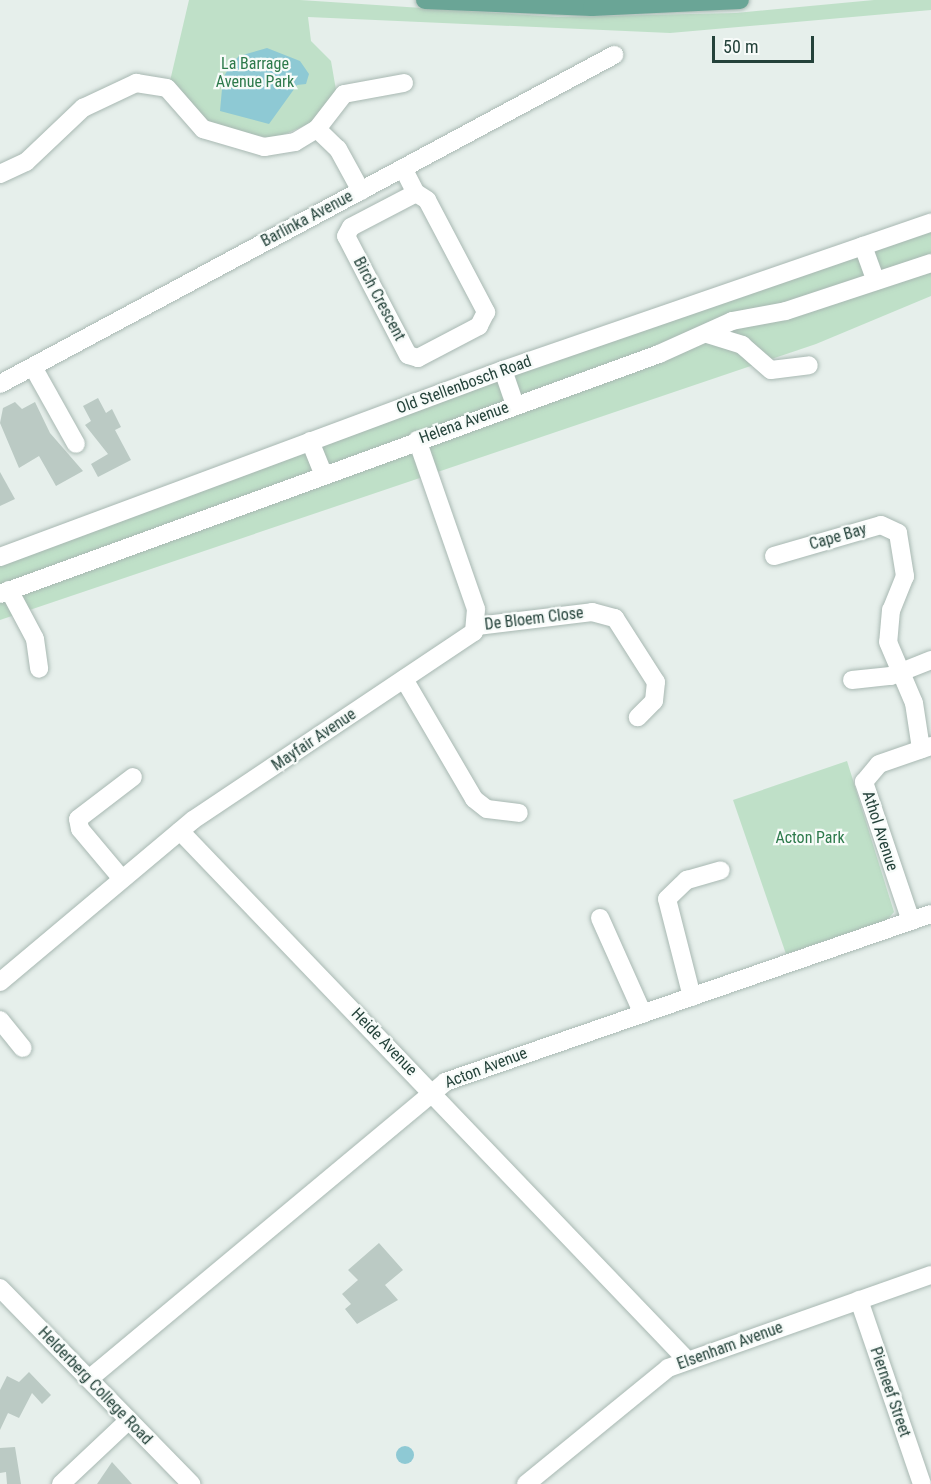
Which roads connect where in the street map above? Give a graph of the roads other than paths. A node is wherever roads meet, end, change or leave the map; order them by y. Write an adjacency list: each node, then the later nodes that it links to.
1 (425, 0): 2 (main road)
2 (740, 0)
3 (614, 55): 6 (street, Barlinka Avenue)
4 (404, 83): 5 (street)
5 (317, 129): 7 (street); 8 (street)
6 (403, 168): 8 (street, Barlinka Avenue); 9 (street, Birch Crescent)
7 (0, 174)
8 (361, 191): 16 (street, Barlinka Avenue)
9 (416, 193): 9 (street, Birch Crescent)
10 (931, 224): 11 (street, Old Stellenbosch Road)
11 (863, 246): 13 (street); 17 (street, Old Stellenbosch Road)
12 (931, 263): 13 (street, Helena Avenue)
13 (876, 281): 14 (street, Helena Avenue)
14 (707, 334): 15 (street); 19 (street, Helena Avenue)
15 (809, 365)
16 (33, 367): 18 (street, Barlinka Avenue); 22 (street)
17 (503, 370): 19 (street); 21 (street, Old Stellenbosch Road)
18 (0, 384)
19 (515, 405): 20 (street, Helena Avenue)
20 (417, 440): 23 (street, Helena Avenue); 27 (street)
21 (310, 441): 23 (street); 25 (street, Old Stellenbosch Road)
22 (76, 444)
23 (324, 475): 26 (street, Helena Avenue)
24 (774, 555): 30 (street, Cape Bay)
25 (0, 557)
26 (5, 592): 29 (street)
27 (477, 626): 31 (street, Mayfair Avenue); 33 (street, De Bloem Close)
28 (931, 660): 30 (street)
29 (39, 669)
30 (900, 673): 32 (street); 34 (street, Cape Bay)
31 (404, 679): 36 (street); 37 (street, Mayfair Avenue)
32 (852, 680)
33 (638, 717)
34 (926, 748): 42 (street, Athol Avenue)
35 (133, 777): 39 (street)
36 (519, 813)
37 (180, 831): 39 (street, Mayfair Avenue); 48 (street, Heide Avenue)
38 (721, 870): 44 (street)
39 (122, 879): 43 (street, Mayfair Avenue)
40 (931, 914): 42 (street, Acton Avenue)
41 (600, 918): 45 (street)
42 (911, 921): 44 (street, Acton Avenue)
43 (0, 982)
44 (692, 997): 45 (street, Acton Avenue)
45 (643, 1014): 48 (street, Acton Avenue)
46 (0, 1020): 47 (street)
47 (23, 1048)
48 (431, 1090): 52 (street, Heide Avenue); 53 (street, Acton Avenue)
49 (931, 1275): 51 (street, Elsenham Avenue)
50 (0, 1288): 53 (street, Helderberg College Road)
51 (859, 1300): 52 (street, Elsenham Avenue); 58 (street, Pierneef Street)
52 (686, 1359): 57 (street, Elsenham Avenue)
53 (88, 1379): 54 (street, Helderberg College Road)
54 (129, 1420): 55 (street); 56 (street, Helderberg College Road)
55 (62, 1484)
56 (190, 1484)
57 (526, 1484)
58 (922, 1484)

